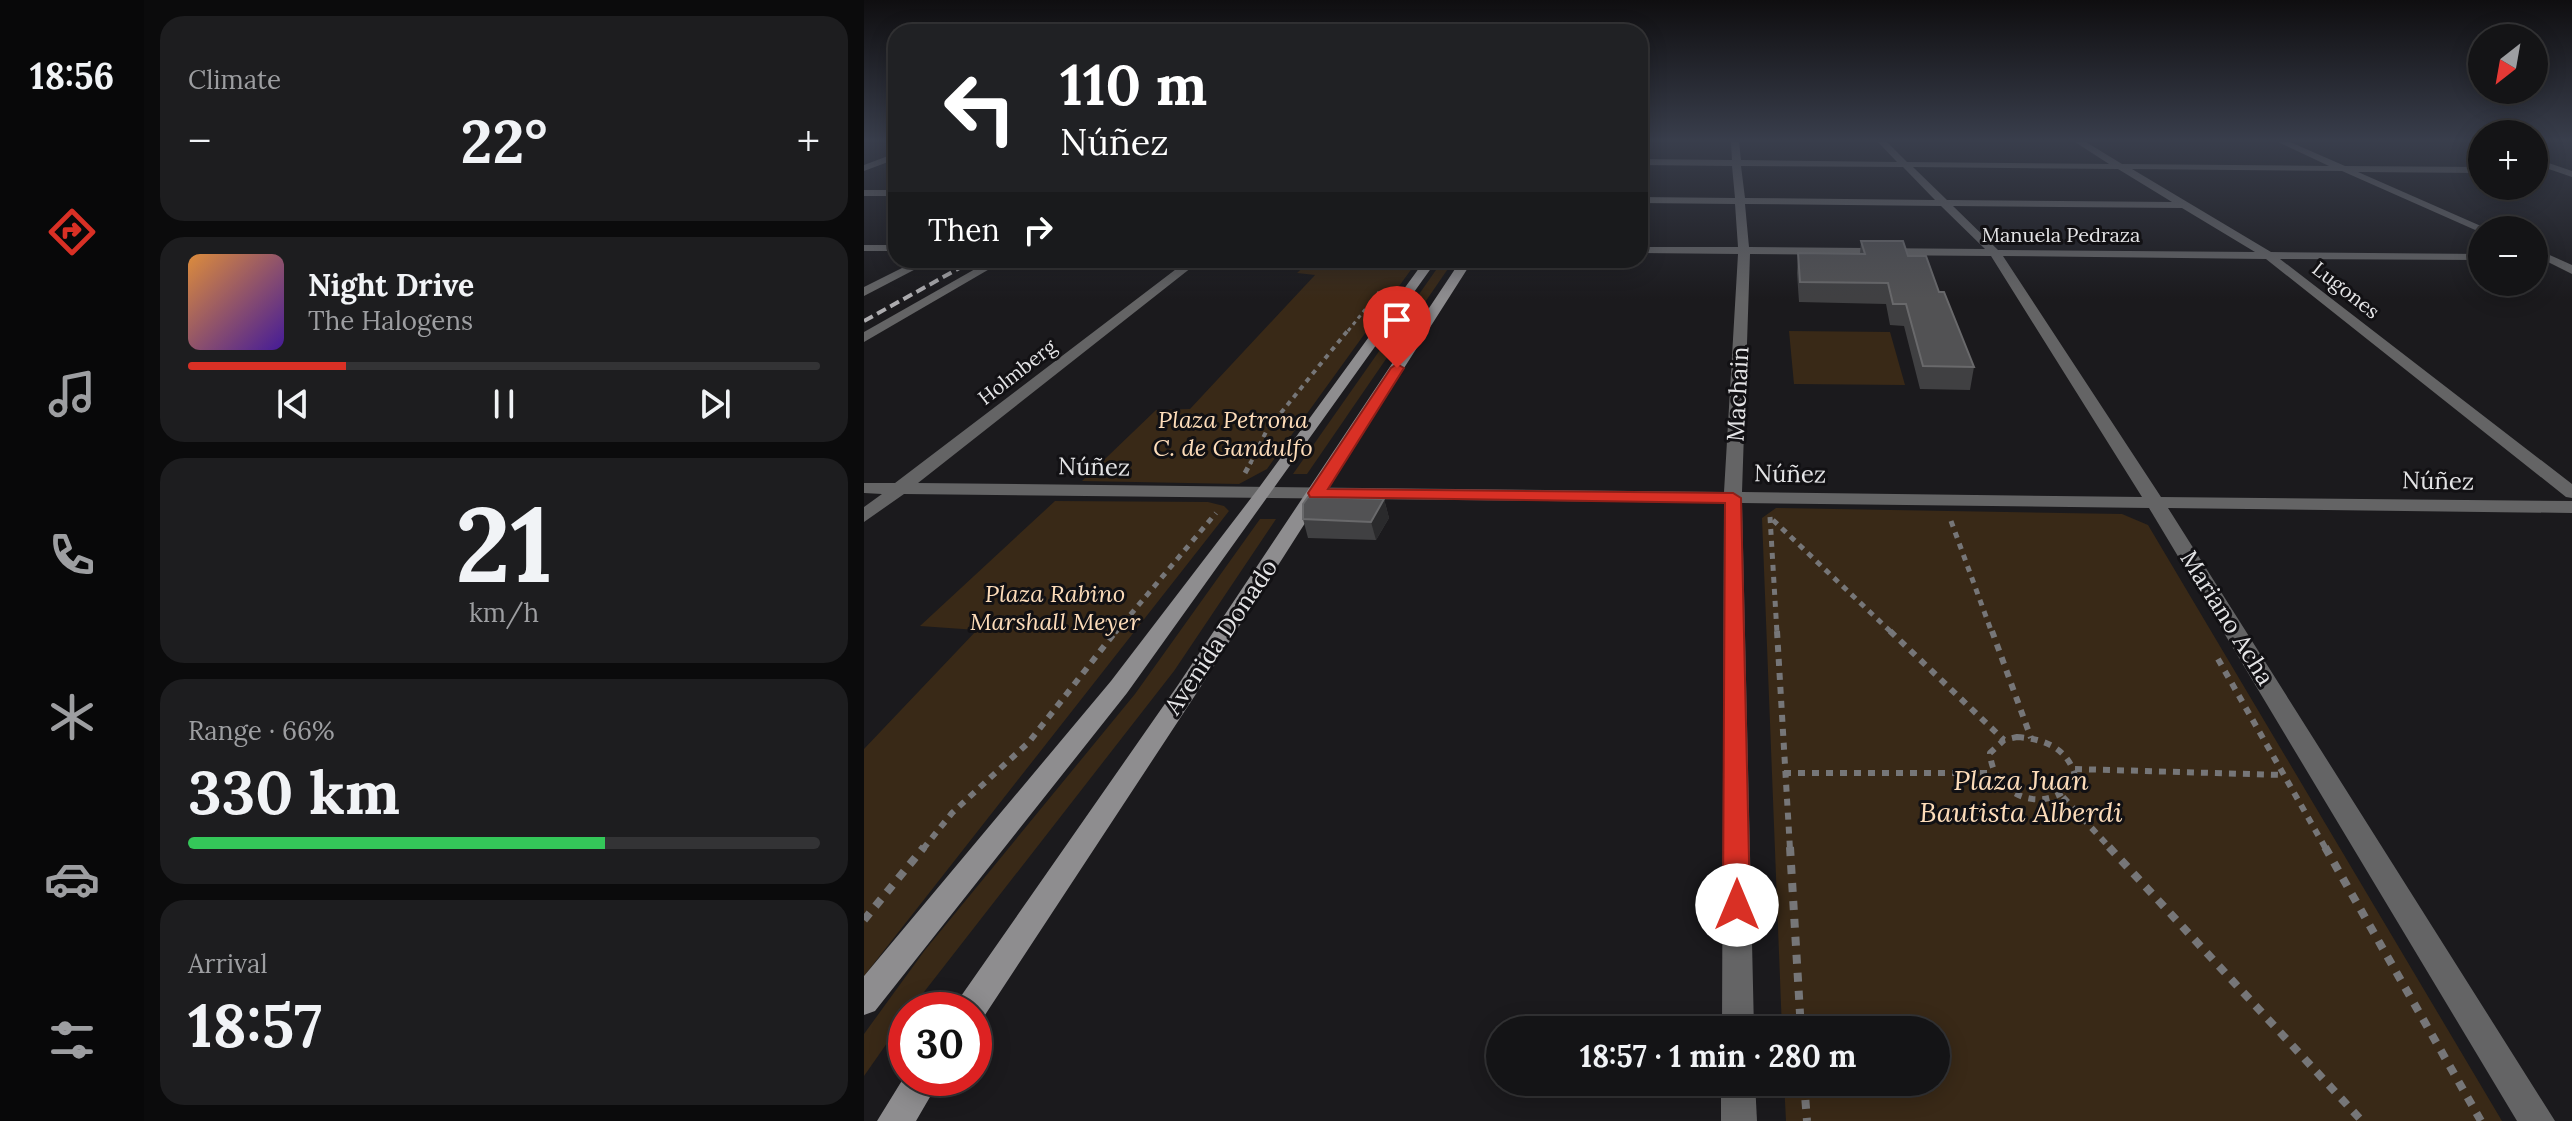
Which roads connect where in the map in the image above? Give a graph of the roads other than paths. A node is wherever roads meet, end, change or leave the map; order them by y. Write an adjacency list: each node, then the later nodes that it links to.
1 (1739, 194): 6 (street, Machain)
2 (1937, 194): 7 (street, Mariano Acha)
3 (2165, 194): 8 (street, Lugones)
4 (2402, 194): 9 (street)
5 (1648, 200): 6 (street)
6 (1739, 202): 7 (street); 13 (street, Machain)
7 (1946, 203): 8 (street); 14 (street, Mariano Acha)
8 (2183, 205): 15 (street, Lugones)
9 (2468, 223)
10 (864, 248): 11 (street)
11 (888, 248)
12 (1648, 250): 13 (street, Manuela Pedraza)
13 (1744, 251): 14 (street, Manuela Pedraza); 32 (street, Machain)
14 (1994, 252): 15 (street, Manuela Pedraza); 33 (street, Mariano Acha)
15 (2267, 254): 16 (street, Manuela Pedraza); 31 (street, Lugones)
16 (2468, 257)
17 (2549, 258): 18 (street); 24 (street)
18 (2572, 258)
19 (911, 268): 25 (street)
20 (985, 268): 26 (street)
21 (1185, 268): 28 (street, Holmberg)
22 (1425, 268): 29 (main road)
23 (1462, 268): 30 (main road, Avenida Donado)
24 (2572, 270)
25 (864, 292)
26 (864, 338)
27 (864, 488): 28 (street, Núñez)
28 (900, 488): 29 (street, Núñez); 35 (street, Holmberg)
29 (1264, 493): 30 (street, Núñez); 37 (main road)
30 (1316, 493): 32 (street, Núñez); 36 (main road, Avenida Donado)
31 (2572, 493)
32 (1733, 498): 33 (street, Núñez); 38 (street, Machain)
33 (2155, 502): 34 (street, Núñez); 43 (street, Mariano Acha)
34 (2572, 507)
35 (864, 516)
36 (982, 992)
37 (864, 1000)
38 (1738, 1016)
39 (912, 1096): 41 (main road)
40 (1738, 1096): 42 (street)
41 (895, 1121)
42 (1739, 1121)
43 (2537, 1121)

